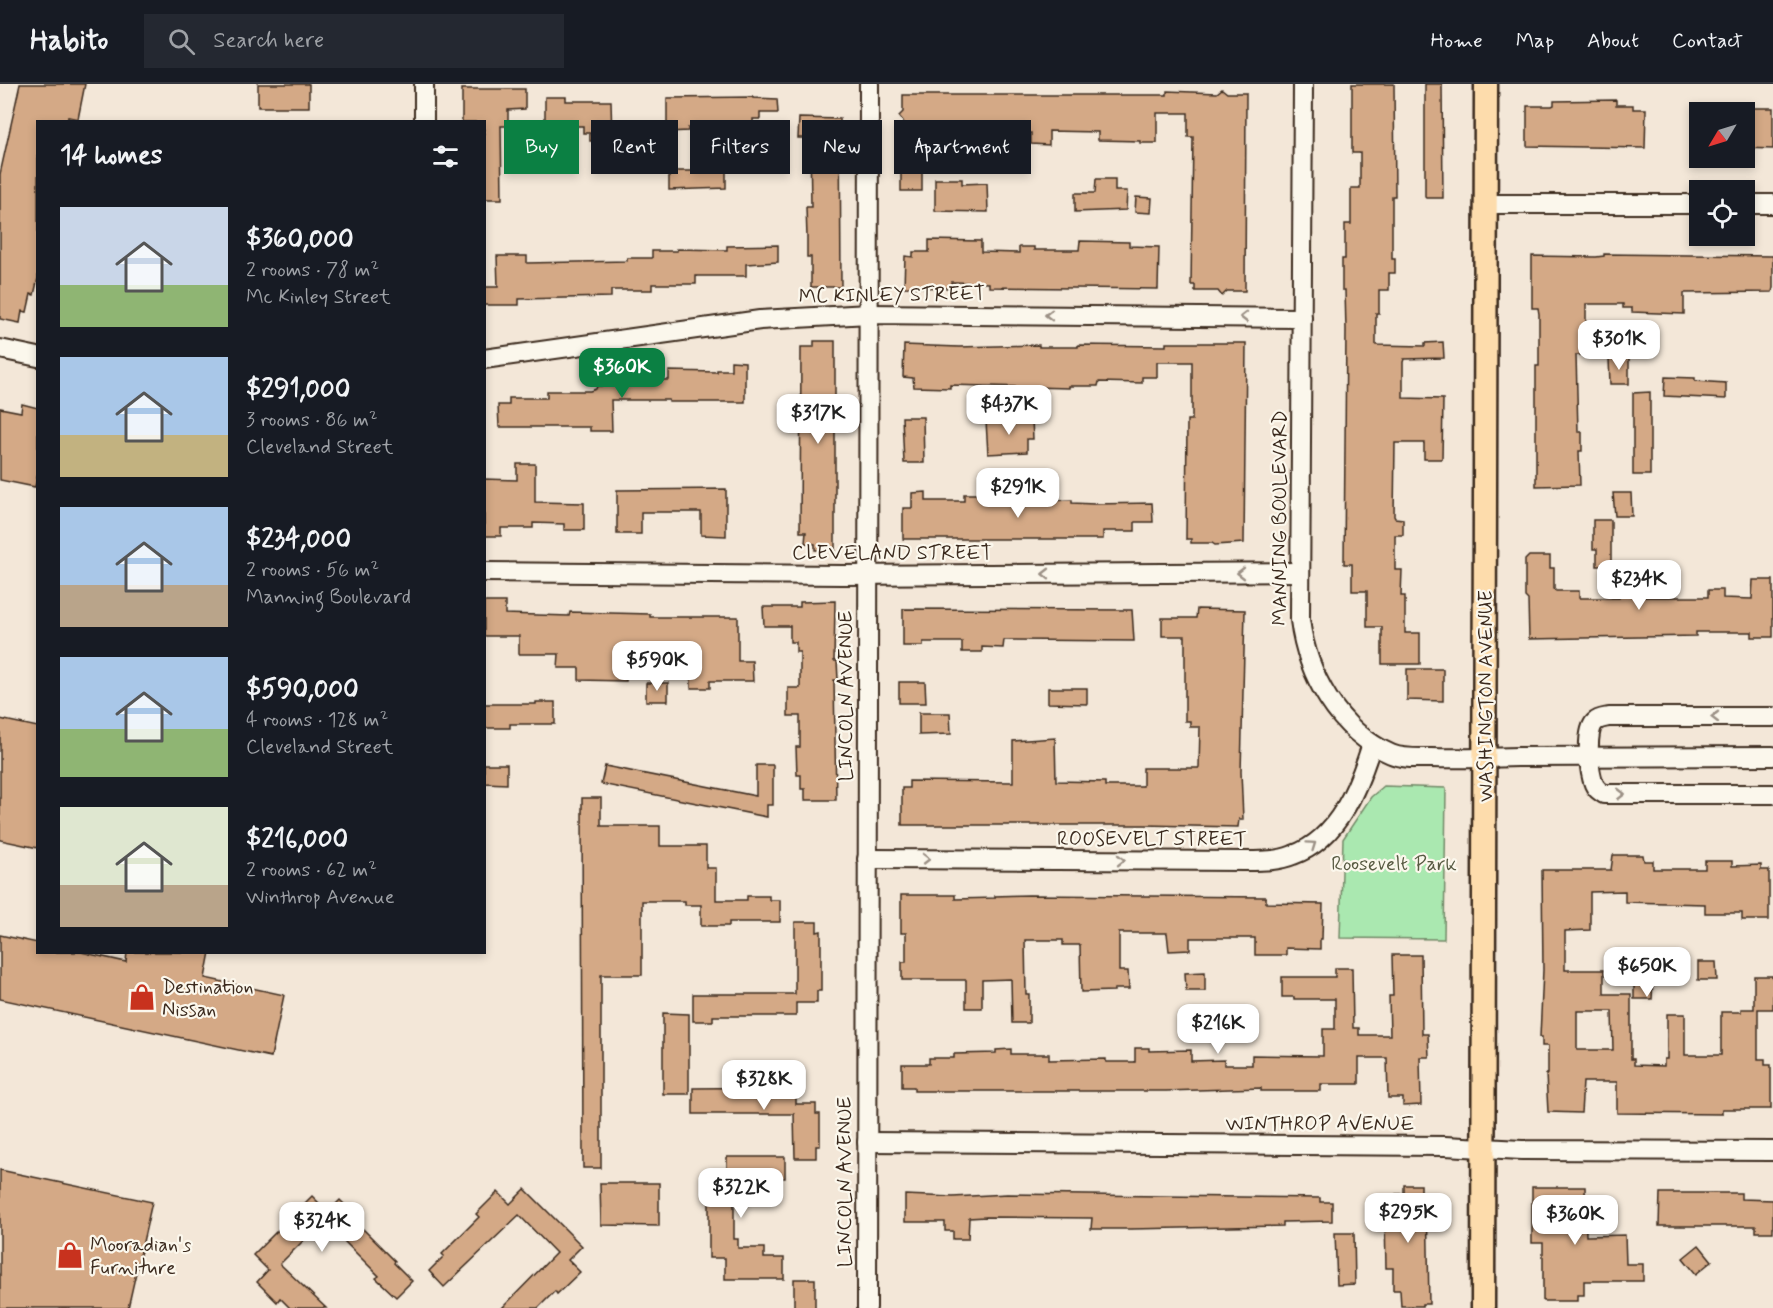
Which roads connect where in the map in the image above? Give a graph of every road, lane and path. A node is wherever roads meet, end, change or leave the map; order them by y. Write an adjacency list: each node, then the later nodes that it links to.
1 (424, 84): 5 (street)
2 (869, 84): 10 (street, LINCOLN AVENUE)
3 (1303, 84): 11 (street, MANNING BOULEVARD)
4 (1486, 84): 6 (main road, WASHINGTON AVENUE)
5 (424, 120)
6 (1485, 204): 7 (street); 22 (main road, WASHINGTON AVENUE)
7 (1689, 204)
8 (1755, 204): 9 (street)
9 (1773, 204)
10 (869, 314): 11 (street, MC KINLEY STREET, one-way to 10); 14 (street, MC KINLEY STREET); 17 (street, LINCOLN AVENUE)
11 (1302, 318): 16 (street, MANNING BOULEVARD)
12 (0, 349): 13 (street)
13 (36, 357)
14 (486, 359)
15 (486, 572): 17 (street, CLEVELAND STREET)
16 (1300, 572): 17 (street, CLEVELAND STREET, one-way to 17); 19 (street, MANNING BOULEVARD)
17 (868, 575): 24 (street, LINCOLN AVENUE)
18 (1773, 717): 21 (street, one-way to 21)
19 (1372, 744): 22 (street, MANNING BOULEVARD); 24 (street, ROOSEVELT STREET, one-way to 19)
20 (1773, 756): 21 (street, MANNING BOULEVARD)
21 (1590, 757): 22 (street, MANNING BOULEVARD); 23 (street, one-way to 23)
22 (1484, 758): 26 (main road, WASHINGTON AVENUE)
23 (1773, 794)
24 (867, 859): 25 (street, LINCOLN AVENUE)
25 (867, 1142): 26 (street, WINTHROP AVENUE); 28 (street, LINCOLN AVENUE)
26 (1484, 1149): 27 (street, WINTHROP AVENUE); 29 (main road, WASHINGTON AVENUE)
27 (1773, 1151)
28 (867, 1308)
29 (1483, 1308)

